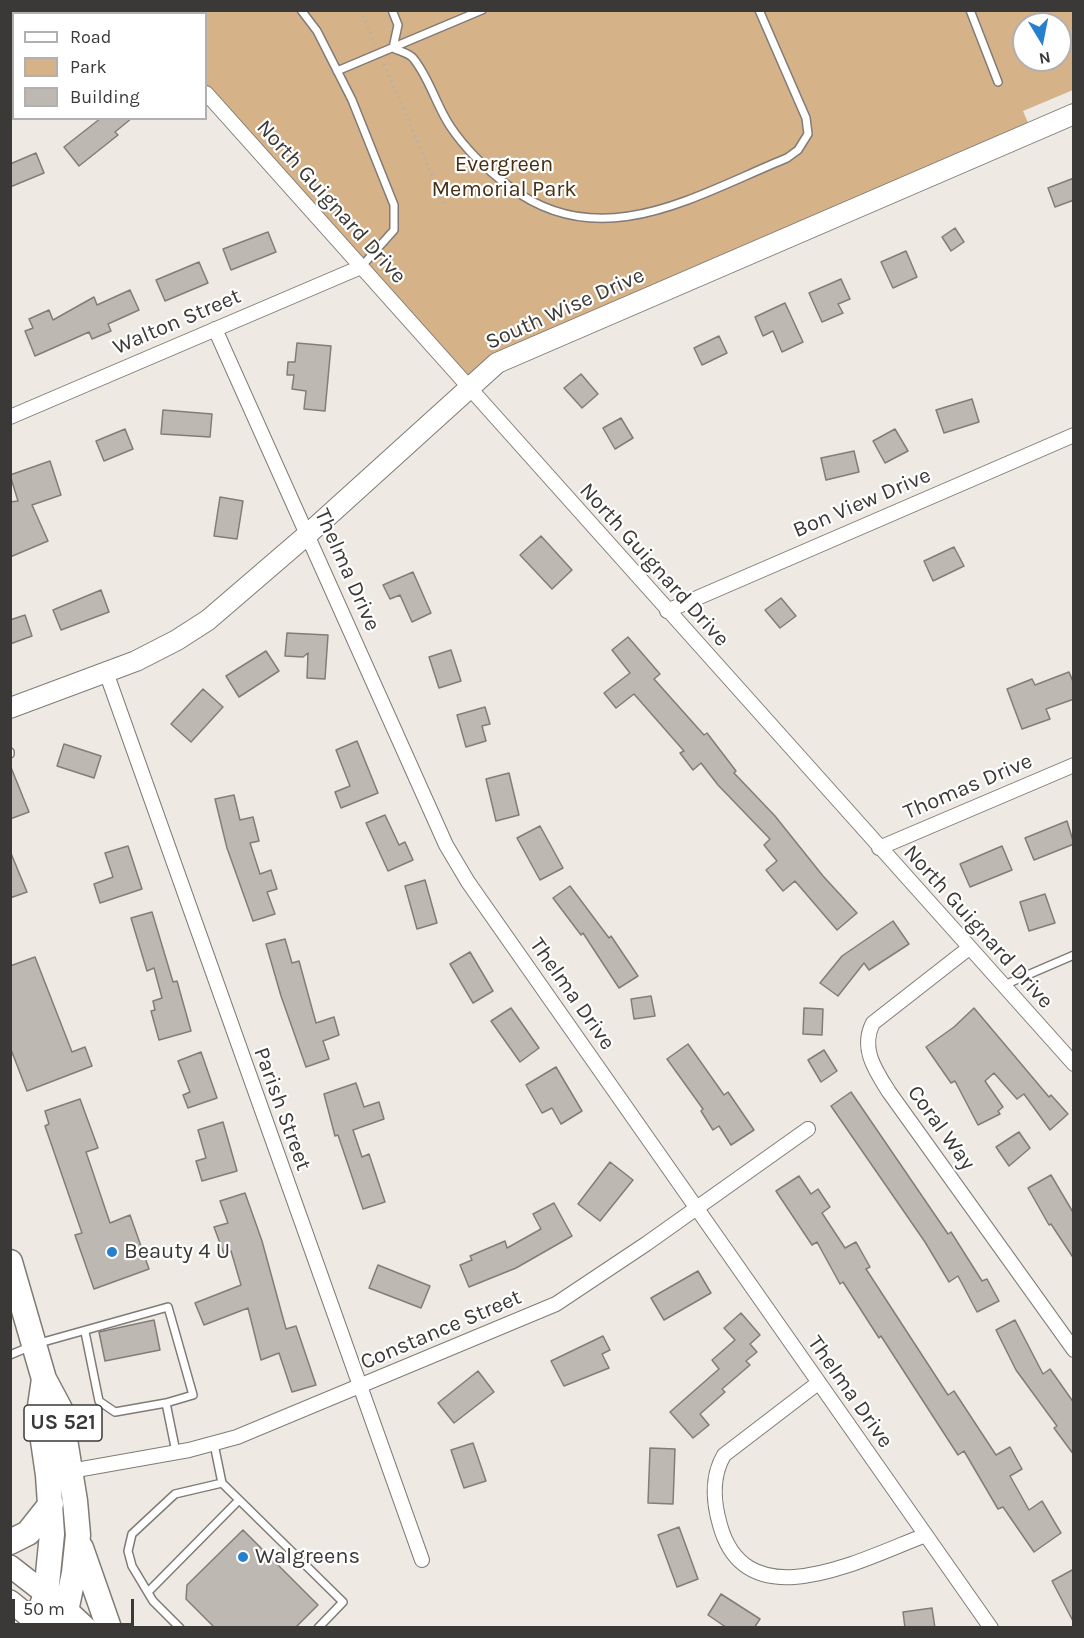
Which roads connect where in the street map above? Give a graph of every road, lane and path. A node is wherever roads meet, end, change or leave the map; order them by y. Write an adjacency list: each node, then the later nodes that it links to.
1 (301, 10): 9 (lane)
2 (361, 10): 8 (path)
3 (392, 10): 7 (lane)
4 (482, 10): 7 (lane)
5 (759, 10): 7 (lane)
6 (970, 10): 10 (lane)
7 (393, 48): 8 (lane)
8 (380, 54): 9 (lane); 13 (path)
9 (337, 71): 14 (lane)
10 (998, 82)
11 (207, 94): 14 (street, North Guignard Drive)
12 (1074, 114): 16 (main road, South Wise Drive)
13 (444, 203)
14 (361, 267): 15 (street, Walton Street); 16 (street, North Guignard Drive)
15 (215, 329): 17 (street, Walton Street); 19 (street, Thelma Drive)
16 (468, 388): 19 (main road, South Wise Drive); 20 (street, North Guignard Drive)
17 (10, 417)
18 (1074, 435): 20 (street, Bon View Drive)
19 (308, 534): 21 (main road, South Wise Drive); 30 (street, Thelma Drive)
20 (667, 611): 24 (street, North Guignard Drive)
21 (106, 672): 22 (main road, South Wise Drive); 38 (street, Parish Street)
22 (10, 708)
23 (1074, 765): 24 (street, Thomas Drive)
24 (879, 848): 25 (street, North Guignard Drive)
25 (969, 948): 27 (street, North Guignard Drive); 35 (street, Coral Way)
26 (1074, 955): 27 (lane)
27 (1002, 986): 28 (street, North Guignard Drive)
28 (1074, 1064)
29 (808, 1129): 30 (street, Constance Street)
30 (695, 1209): 37 (street, Thelma Drive); 38 (street, Constance Street)
31 (10, 1262): 32 (highway, US 521)
32 (17, 1305): 34 (highway, US 521)
33 (85, 1332): 34 (lane); 39 (lane); 39 (lane)
34 (36, 1344): 36 (lane); 42 (highway, US 521)
35 (1074, 1350)
36 (10, 1355)
37 (818, 1383): 47 (street, Thelma Drive); 47 (street)
38 (360, 1386): 40 (street, Constance Street); 49 (street, Parish Street)
39 (166, 1403): 41 (lane)
40 (214, 1444): 41 (street, Constance Street); 43 (lane)
41 (176, 1452): 42 (street, Constance Street)
42 (59, 1473): 45 (highway, US 521); 46 (highway, US 521)
43 (222, 1483): 44 (lane); 51 (lane)
44 (239, 1500): 51 (lane); 58 (lane)
45 (51, 1504): 48 (highway); 52 (highway, US 521)
46 (78, 1535): 54 (highway); 56 (highway, US 521)
47 (926, 1535): 59 (street, Thelma Drive)
48 (10, 1542)
49 (422, 1560)
50 (10, 1566): 52 (main road)
51 (148, 1592): 57 (lane)
52 (46, 1594): 54 (highway)
53 (10, 1601): 54 (main road)
54 (47, 1623): 55 (highway)
55 (84, 1628)
56 (109, 1628)
57 (180, 1628)
58 (318, 1628)
59 (991, 1628)

